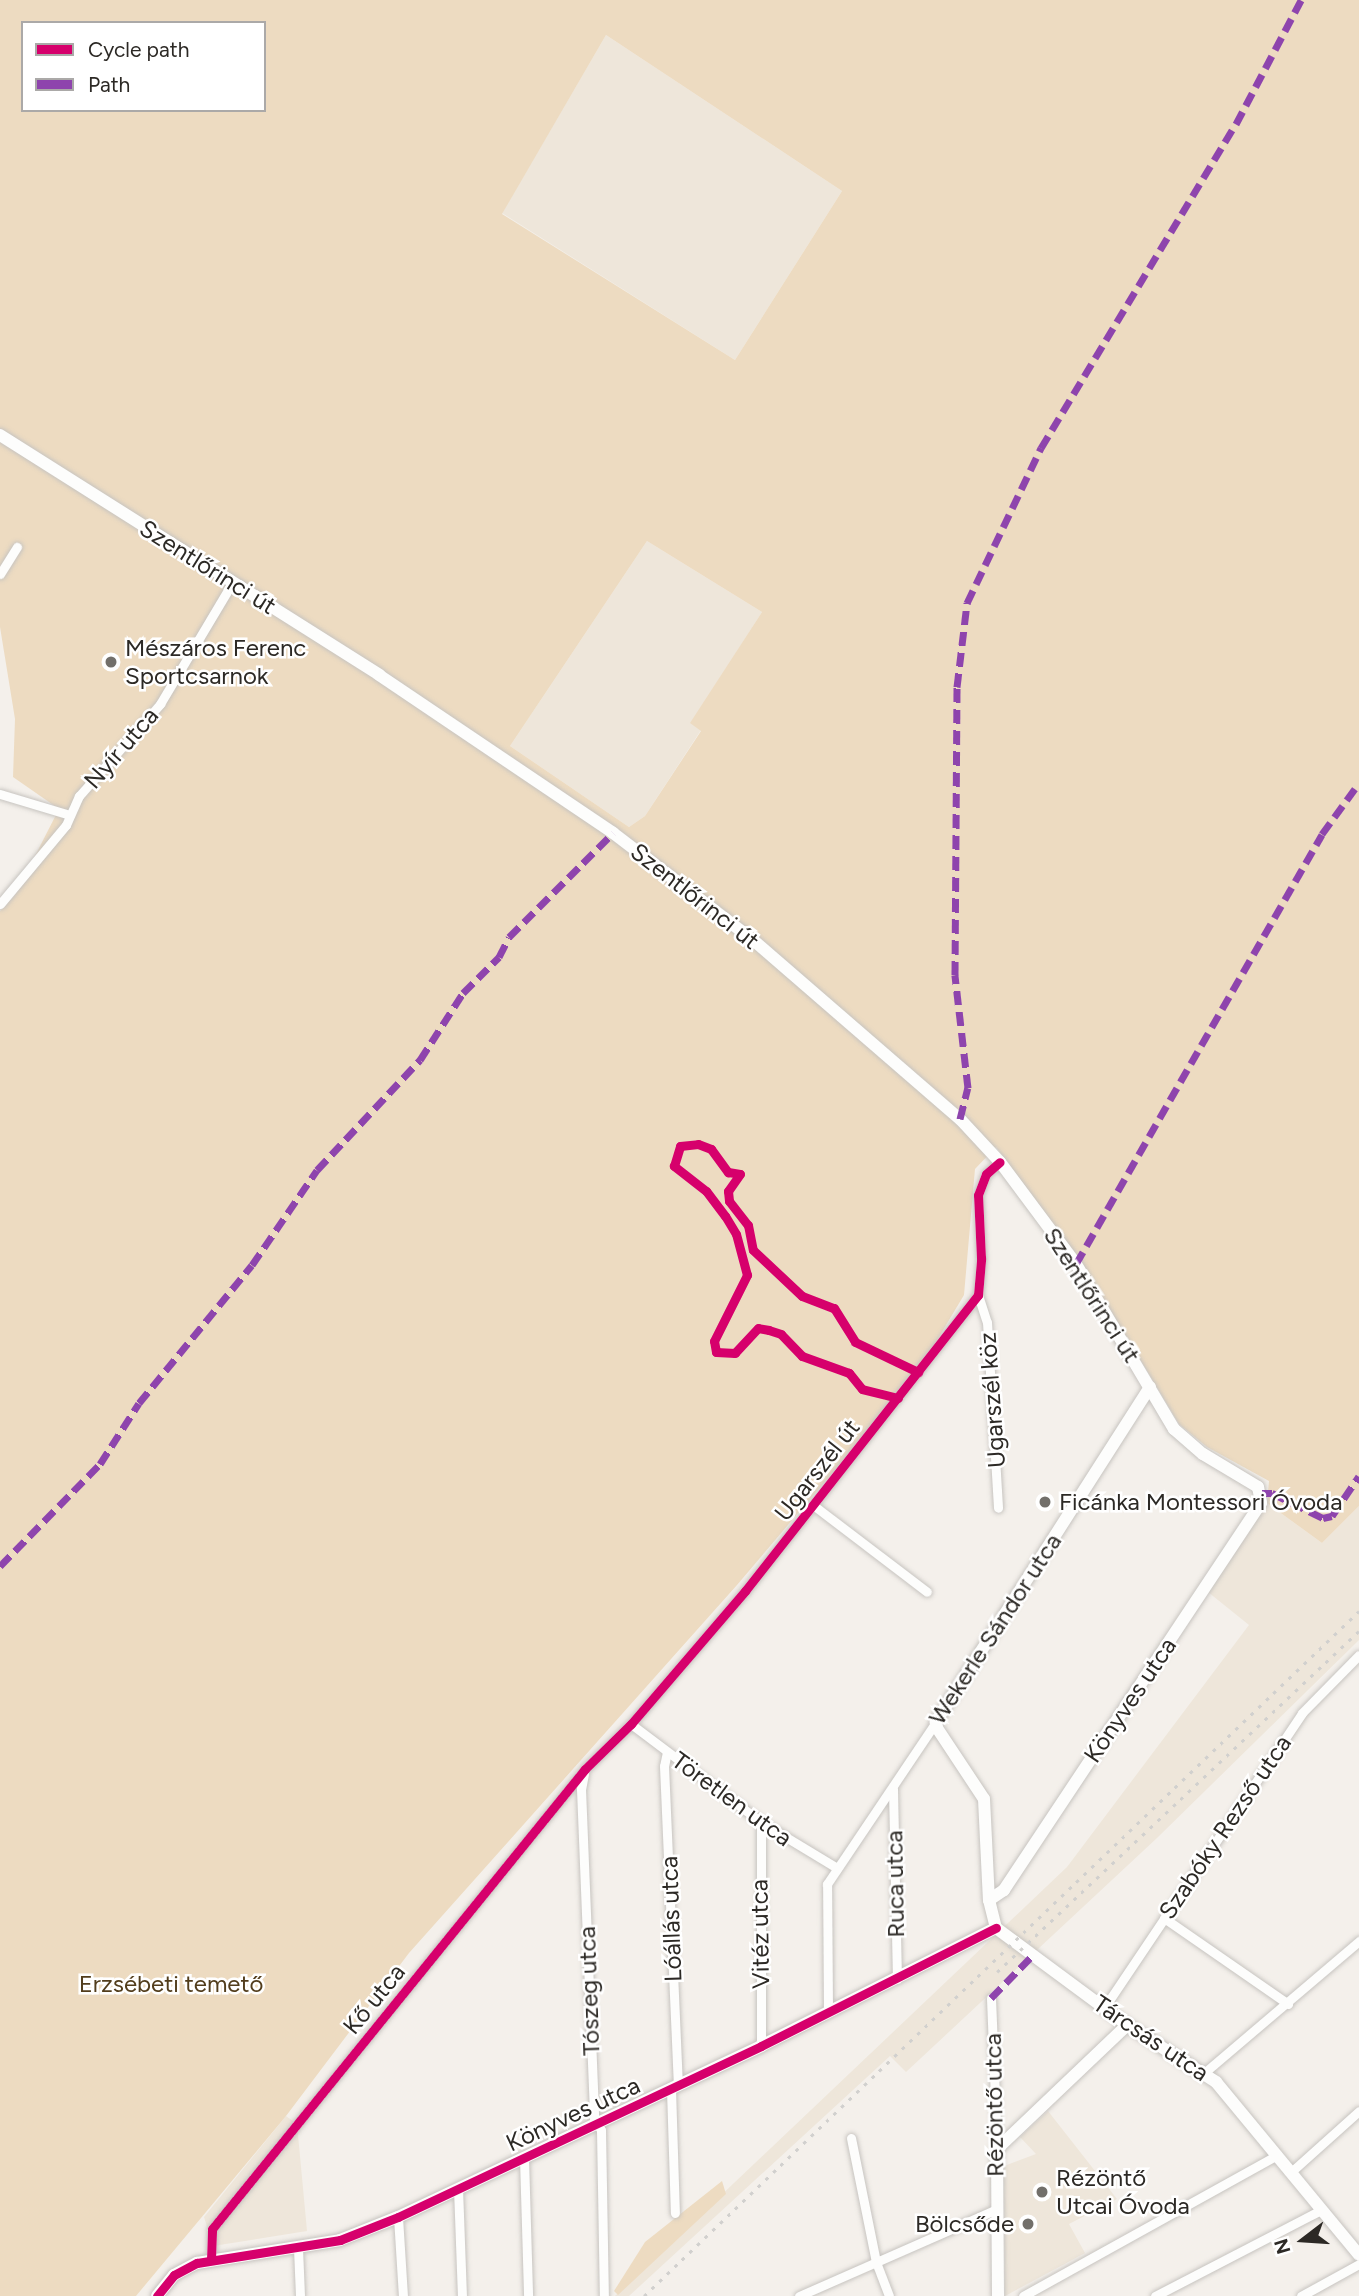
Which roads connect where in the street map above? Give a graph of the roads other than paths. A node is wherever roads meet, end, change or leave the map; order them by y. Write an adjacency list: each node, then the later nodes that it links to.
1 (0, 435): 4 (main road, Szentlőrinci út)
2 (18, 547): 3 (street)
3 (0, 575)
4 (232, 583): 6 (street, Nyír utca); 8 (main road, Szentlőrinci út)
5 (0, 794): 6 (street)
6 (70, 815): 7 (street, Nyír utca)
7 (0, 904)
8 (1000, 1162): 9 (street); 10 (main road, Szentlőrinci út)
9 (978, 1295): 12 (street, Ugarszél út); 13 (street, Ugarszél köz)
10 (1150, 1387): 11 (main road, Szentlőrinci út); 16 (main road, Wekerle Sándor utca)
11 (1262, 1493): 23 (main road, Könyves utca)
12 (813, 1505): 14 (street); 17 (street, Ugarszél út)
13 (998, 1508)
14 (927, 1592)
15 (1359, 1656): 24 (street, Szabóky Rezső utca)
16 (936, 1722): 20 (street, Wekerle Sándor utca); 23 (main road)
17 (631, 1724): 18 (street, Töretlen utca); 19 (street, Ugarszél út)
18 (667, 1752): 21 (street, Töretlen utca); 35 (street, Lóállás utca)
19 (585, 1769): 37 (street, Tószeg utca); 50 (street, Kő utca)
20 (893, 1789): 22 (street, Wekerle Sándor utca); 27 (street, Ruca utca)
21 (761, 1822): 22 (street, Töretlen utca); 33 (street, Vitéz utca)
22 (837, 1868): 31 (street, Wekerle Sándor utca)
23 (989, 1900): 25 (main road)
24 (1164, 1918): 29 (street); 30 (street, Szabóky Rezső utca)
25 (996, 1928): 27 (main road, Könyves utca); 30 (main road, Tárcsás utca)
26 (1359, 1941): 29 (street)
27 (897, 1979): 31 (main road, Könyves utca)
28 (991, 1998): 39 (street, Rézöntő utca)
29 (1288, 2004): 34 (street)
30 (1104, 2008): 32 (main road, Tárcsás utca)
31 (828, 2012): 33 (main road, Könyves utca)
32 (1128, 2025): 34 (main road, Tárcsás utca); 39 (main road)
33 (761, 2046): 35 (main road, Könyves utca)
34 (1204, 2073): 40 (main road, Tárcsás utca)
35 (675, 2087): 37 (main road, Könyves utca); 46 (street, Lóállás utca)
36 (1359, 2110): 42 (street)
37 (597, 2124): 41 (main road, Könyves utca); 59 (street, Tószeg utca)
38 (851, 2138): 51 (street)
39 (996, 2149): 44 (main road, Rézöntő utca)
40 (1278, 2155): 42 (main road, Tárcsás utca); 63 (street)
41 (524, 2158): 43 (main road, Könyves utca); 58 (street)
42 (1292, 2172): 45 (main road, Tárcsás utca)
43 (458, 2188): 47 (main road, Könyves utca); 57 (street)
44 (995, 2210): 51 (street); 62 (main road, Rézöntő utca)
45 (1321, 2210): 49 (main road, Tárcsás utca); 64 (street)
46 (675, 2213)
47 (398, 2217): 48 (main road, Könyves utca); 56 (street)
48 (298, 2248): 50 (main road, Könyves utca); 55 (street)
49 (1359, 2255)
50 (211, 2260): 54 (main road, Könyves utca)
51 (876, 2262): 53 (street); 61 (street)
52 (1359, 2264): 65 (street)
53 (818, 2292): 60 (street)
54 (157, 2296)
55 (300, 2296)
56 (402, 2296)
57 (462, 2296)
58 (528, 2296)
59 (604, 2296)
60 (799, 2296)
61 (889, 2296)
62 (998, 2296)
63 (1023, 2296)
64 (1155, 2296)
65 (1301, 2296)

